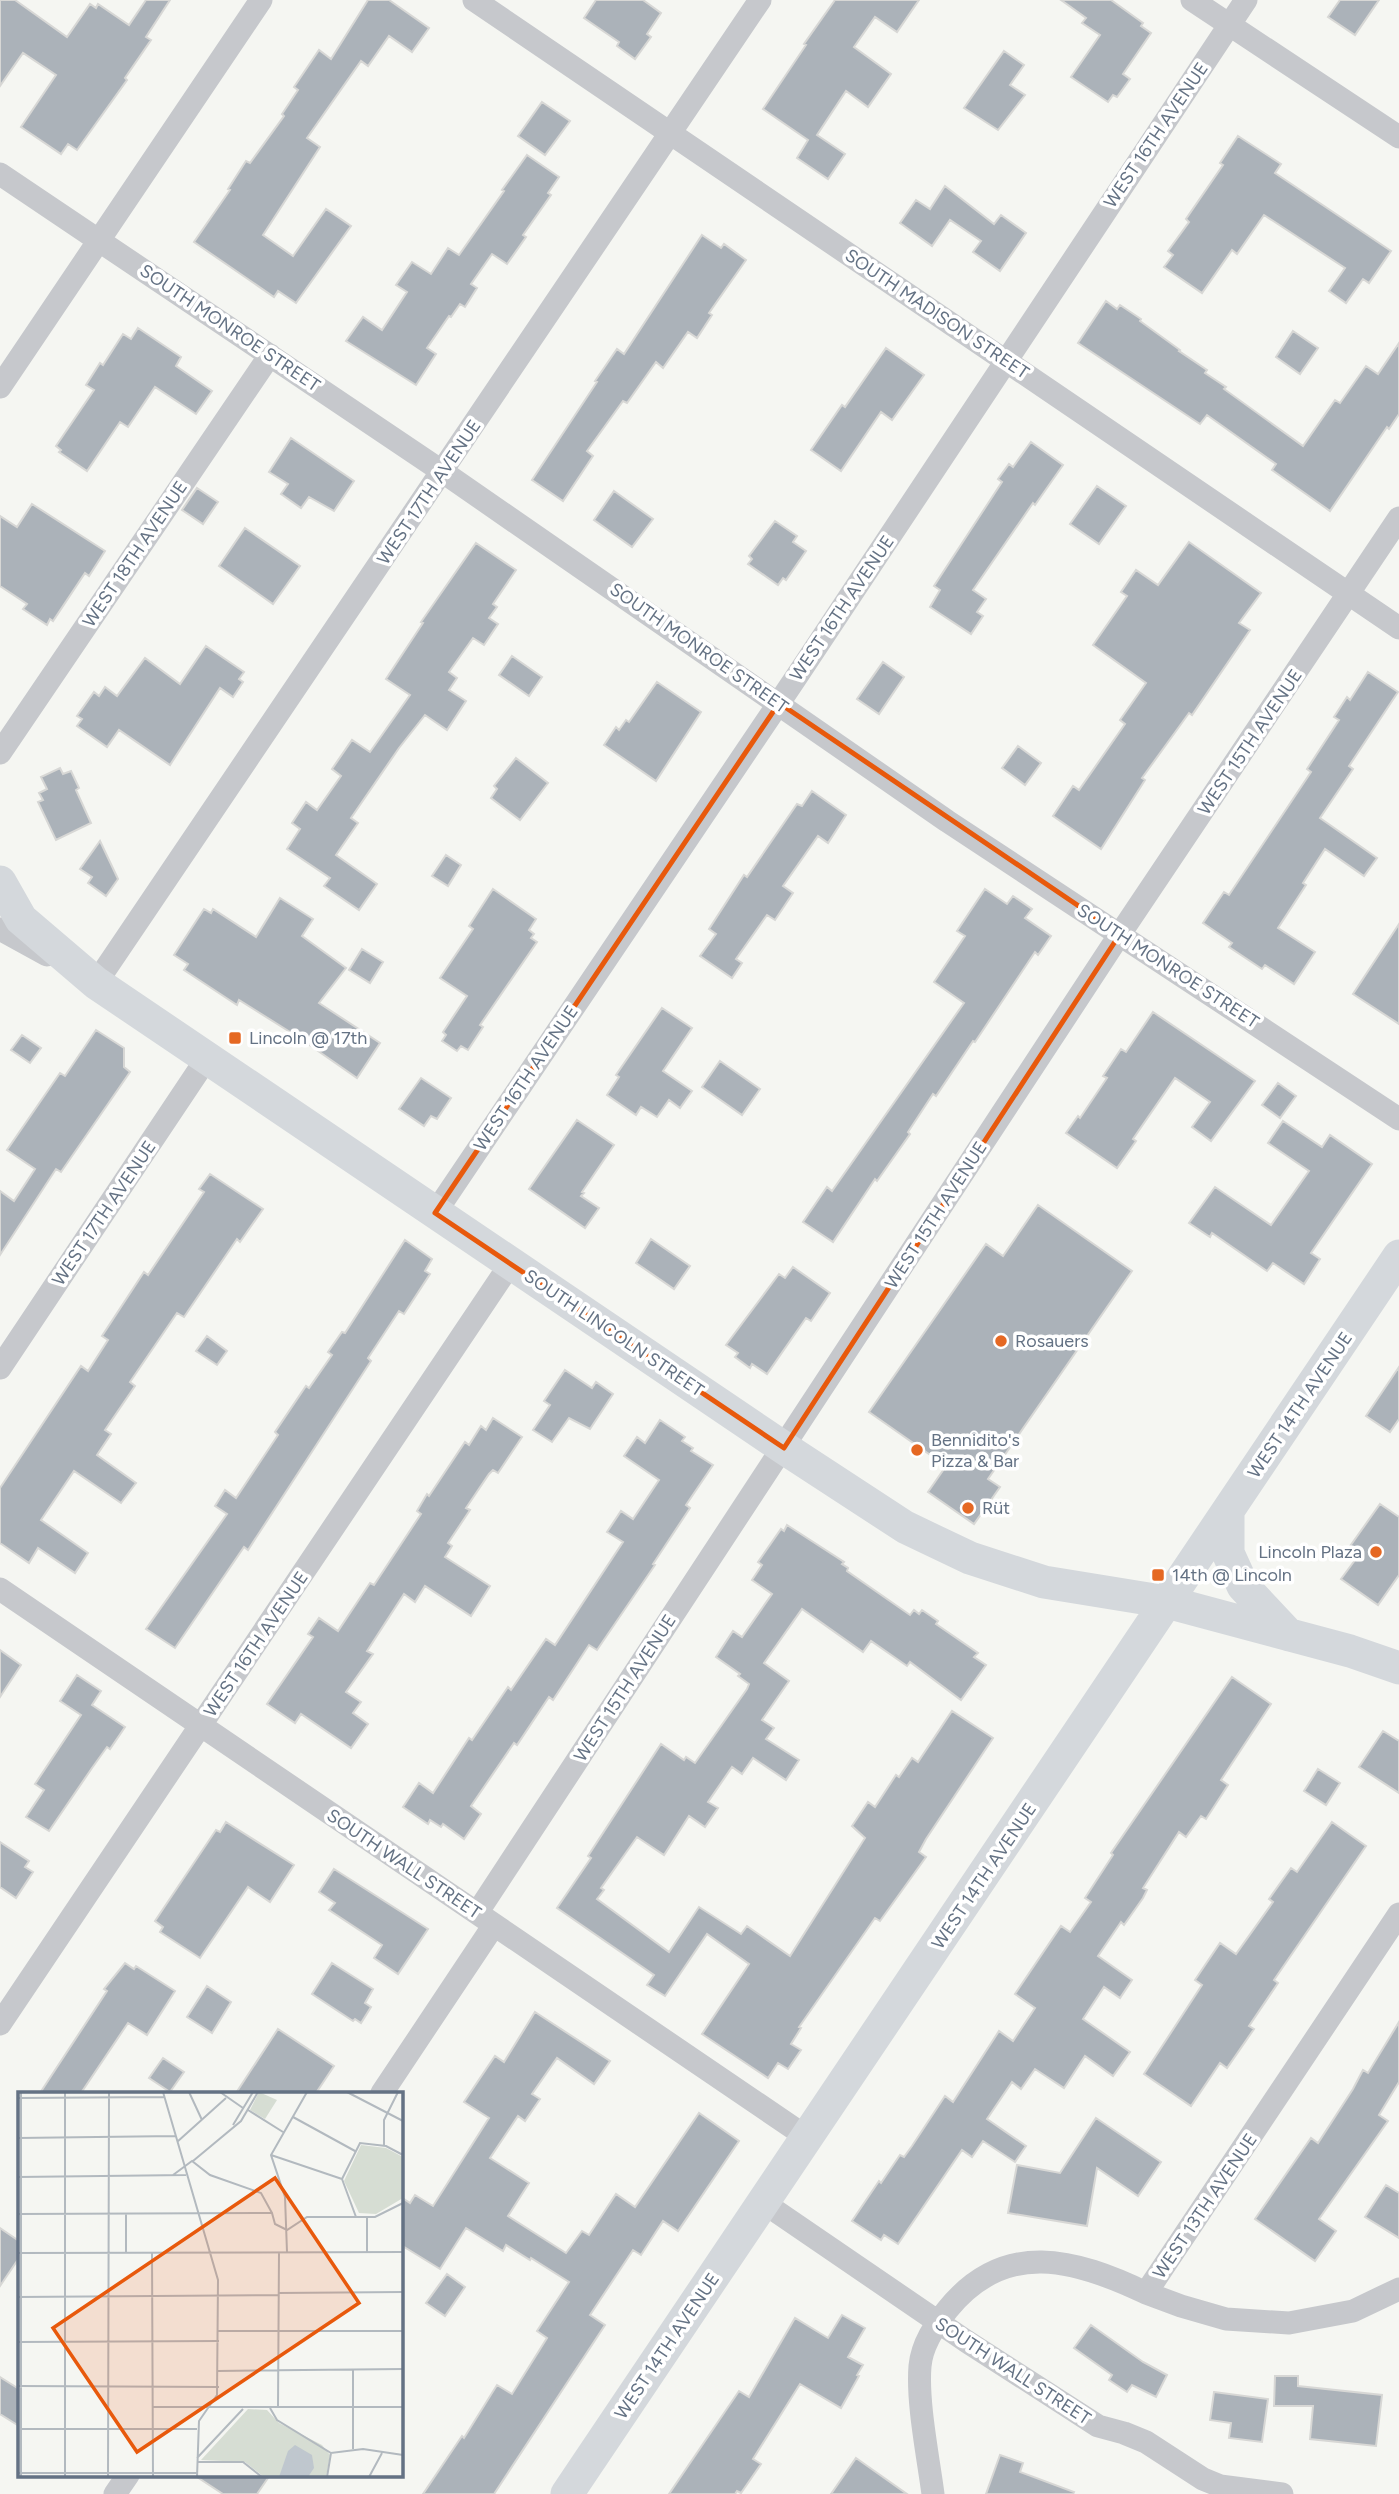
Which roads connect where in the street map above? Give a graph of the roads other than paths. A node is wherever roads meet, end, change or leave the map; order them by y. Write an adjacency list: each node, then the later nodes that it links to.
1 (261, 0): 10 (street)
2 (474, 0): 7 (street, SOUTH MADISON STREET)
3 (760, 0): 7 (street, WEST 17TH AVENUE)
4 (1192, 0): 6 (street)
5 (1245, 0): 6 (street, WEST 16TH AVENUE)
6 (1229, 24): 8 (street); 12 (street, WEST 16TH AVENUE)
7 (671, 135): 12 (street, SOUTH MADISON STREET); 14 (street, WEST 17TH AVENUE)
8 (1399, 138)
9 (0, 174): 10 (street, SOUTH MONROE STREET)
10 (99, 240): 11 (street, SOUTH MONROE STREET); 13 (street)
11 (271, 355): 14 (street, SOUTH MONROE STREET); 19 (street, WEST 18TH AVENUE)
12 (1006, 360): 16 (street, SOUTH MADISON STREET); 18 (street, WEST 16TH AVENUE)
13 (0, 387)
14 (443, 472): 18 (street, SOUTH MONROE STREET); 23 (street, WEST 17TH AVENUE)
15 (1399, 518): 16 (street, WEST 15TH AVENUE)
16 (1350, 594): 17 (street, SOUTH MADISON STREET); 22 (street, WEST 15TH AVENUE)
17 (1399, 628)
18 (779, 704): 22 (street, SOUTH MONROE STREET); 26 (street, WEST 16TH AVENUE)
19 (0, 753)
20 (0, 882): 23 (street, SOUTH LINCOLN STREET)
21 (0, 929): 23 (street, SOUTH LINCOLN STREET)
22 (1120, 934): 25 (street, SOUTH MONROE STREET); 30 (street, WEST 15TH AVENUE)
23 (96, 983): 24 (street, SOUTH LINCOLN STREET)
24 (207, 1058): 26 (street, SOUTH LINCOLN STREET); 29 (street, WEST 17TH AVENUE)
25 (1399, 1119)
26 (435, 1213): 28 (street, SOUTH LINCOLN STREET)
27 (1399, 1256): 31 (street, WEST 14TH AVENUE)
28 (510, 1263): 30 (street, SOUTH LINCOLN STREET); 36 (street, WEST 16TH AVENUE)
29 (0, 1368)
30 (784, 1448): 33 (street, SOUTH LINCOLN STREET); 38 (street, WEST 15TH AVENUE)
31 (1227, 1513): 33 (street, WEST 14TH AVENUE); 34 (street)
32 (0, 1589): 36 (street, SOUTH WALL STREET)
33 (1167, 1602): 34 (street); 41 (street, WEST 14TH AVENUE)
34 (1289, 1635): 35 (street)
35 (1399, 1668)
36 (201, 1726): 38 (street, SOUTH WALL STREET); 39 (street, WEST 16TH AVENUE)
37 (1399, 1914): 44 (street, WEST 13TH AVENUE)
38 (485, 1919): 40 (street, WEST 15TH AVENUE); 41 (street, SOUTH WALL STREET)
39 (0, 2024)
40 (383, 2092)
41 (808, 2138): 42 (street, WEST 14TH AVENUE)
42 (764, 2203): 45 (street, SOUTH WALL STREET); 48 (street, WEST 14TH AVENUE)
43 (1399, 2289): 44 (street)
44 (1146, 2294): 45 (street, WEST 13TH AVENUE)
45 (938, 2321): 49 (street, WEST 13TH AVENUE); 50 (street, SOUTH WALL STREET)
46 (127, 2476): 47 (street)
47 (116, 2494)
48 (567, 2494)
49 (933, 2494)
50 (1282, 2494)

